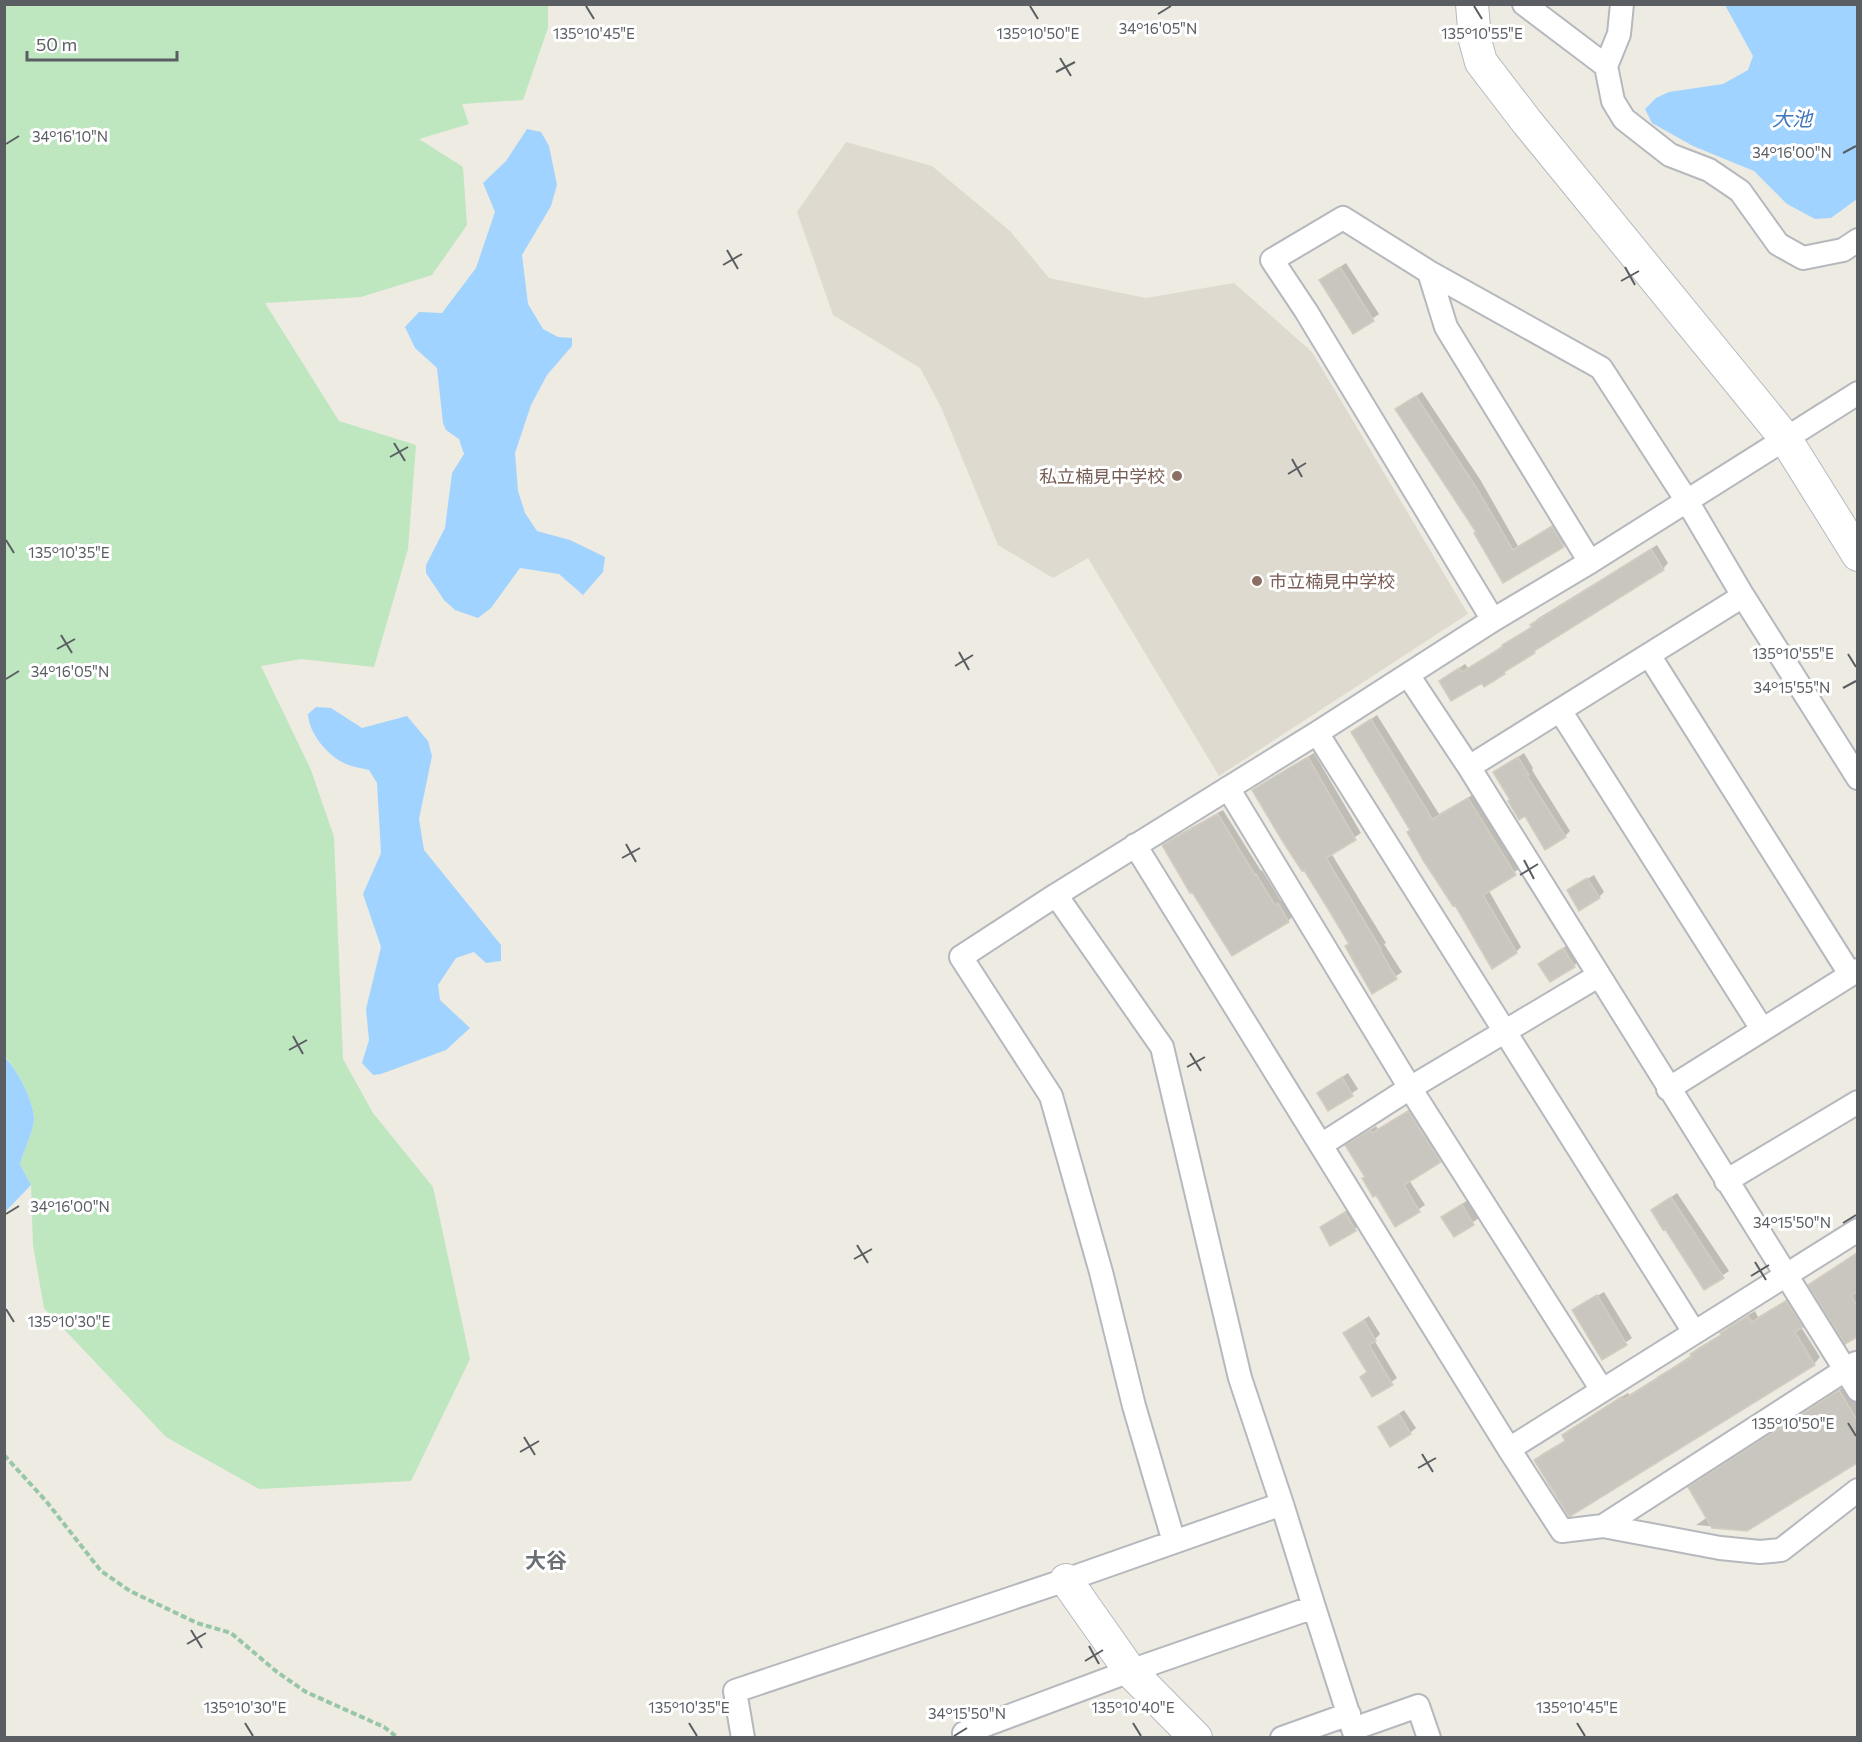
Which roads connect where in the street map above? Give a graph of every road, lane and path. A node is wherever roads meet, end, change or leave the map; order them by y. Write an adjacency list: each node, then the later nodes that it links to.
1 (1472, 4): 8 (street)
2 (1524, 4): 4 (street)
3 (1622, 4): 4 (street)
4 (1606, 66): 5 (street)
5 (1857, 240)
6 (1429, 272): 9 (street); 11 (street); 13 (street)
7 (1857, 393): 8 (street)
8 (1785, 438): 9 (street); 10 (street)
9 (1687, 501): 11 (street); 12 (street)
10 (1857, 555)
11 (1590, 562): 13 (street)
12 (1743, 596): 14 (street); 19 (street)
13 (1492, 620): 15 (street)
14 (1649, 655): 16 (street); 23 (street)
15 (1408, 675): 17 (street); 18 (street)
16 (1561, 712): 18 (street); 25 (street)
17 (1317, 733): 20 (street); 26 (street)
18 (1469, 767): 24 (street)
19 (1857, 778)
20 (1228, 788): 21 (street); 27 (street)
21 (1135, 845): 22 (street); 30 (street)
22 (1056, 895): 41 (street); 43 (street)
23 (1854, 972): 25 (street)
24 (1598, 976): 26 (street); 28 (street)
25 (1762, 1029): 28 (street)
26 (1504, 1033): 27 (street); 34 (street)
27 (1410, 1088): 30 (street); 36 (street)
28 (1668, 1089): 31 (street)
29 (1857, 1102): 31 (street)
30 (1321, 1145): 38 (street)
31 (1726, 1181): 33 (street)
32 (1857, 1230): 33 (street)
33 (1785, 1276): 34 (street); 35 (street)
34 (1694, 1332): 36 (street)
35 (1851, 1366): 37 (street); 42 (street)
36 (1602, 1390): 38 (street)
37 (1857, 1390)
38 (1509, 1449): 42 (street)
39 (4, 1455): 48 (path)
40 (1857, 1490): 42 (street)
41 (1282, 1504): 43 (street); 45 (street)
42 (1603, 1526)
43 (1174, 1542): 44 (street)
44 (1066, 1580): 46 (street); 49 (street)
45 (1314, 1607): 46 (street); 47 (street)
46 (1130, 1671): 50 (street); 51 (street)
47 (1353, 1727): 52 (street); 53 (street)
48 (398, 1737)
49 (743, 1737)
50 (966, 1737)
51 (1196, 1737)
52 (1282, 1737)
53 (1429, 1737)

